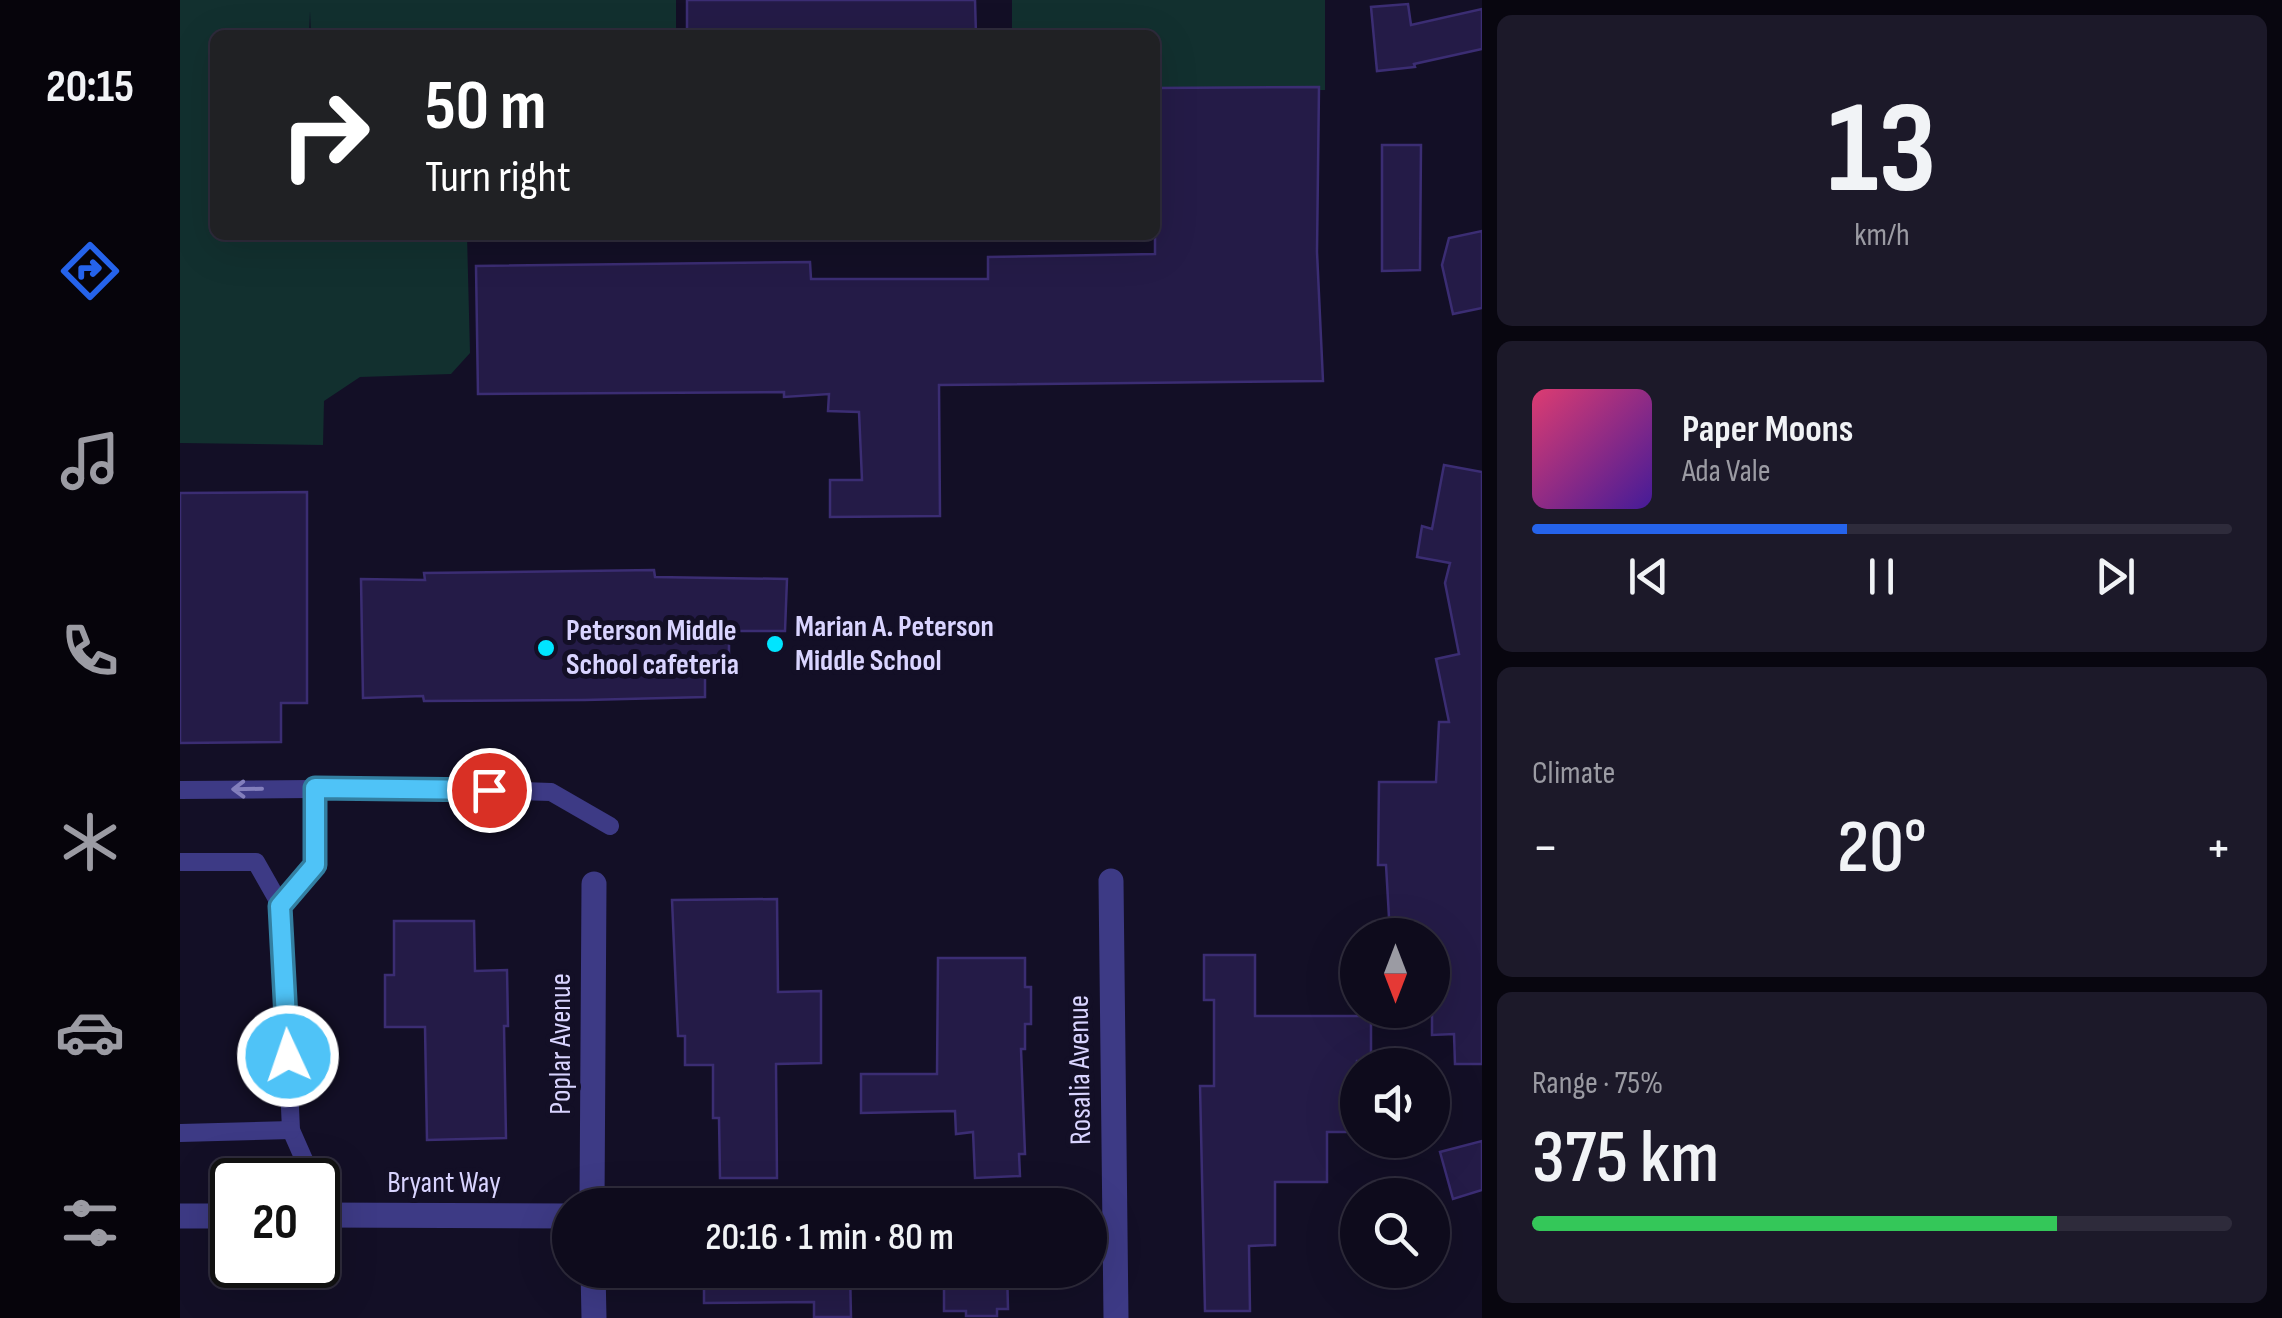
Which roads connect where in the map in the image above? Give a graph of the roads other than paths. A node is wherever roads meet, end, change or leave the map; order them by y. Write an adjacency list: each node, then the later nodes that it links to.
1 (315, 788): 2 (lane, one-way to 2); 3 (lane); 7 (lane)
2 (180, 790)
3 (610, 826)
4 (180, 862): 7 (lane)
5 (1111, 880): 18 (street, Rosalia Avenue)
6 (594, 884): 11 (street, Poplar Avenue)
7 (280, 906): 8 (lane)
8 (291, 1130): 9 (lane); 10 (lane)
9 (180, 1133)
10 (303, 1158)
11 (592, 1188)
12 (180, 1216): 13 (street)
13 (210, 1216)
14 (340, 1216): 15 (street, Bryant Way)
15 (552, 1216)
16 (593, 1288): 17 (street)
17 (594, 1318)
18 (1116, 1318)

